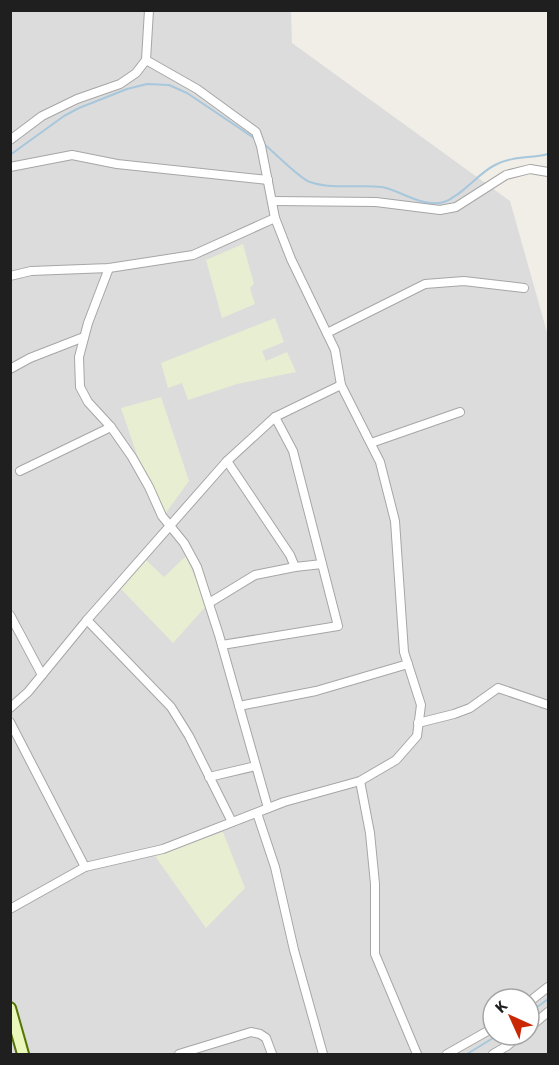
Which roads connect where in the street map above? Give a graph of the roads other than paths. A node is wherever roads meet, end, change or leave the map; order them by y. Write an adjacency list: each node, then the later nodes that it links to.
1 (148, 10): 2 (street)
2 (146, 60): 3 (street); 6 (street)
3 (10, 140)
4 (10, 167): 6 (street)
5 (549, 172): 7 (street)
6 (268, 180): 7 (street)
7 (272, 201): 8 (street)
8 (275, 218): 9 (street); 12 (street)
9 (109, 268): 10 (street); 13 (street)
10 (10, 276)
11 (524, 288): 12 (street)
12 (327, 333): 15 (street)
13 (84, 337): 14 (street); 18 (street)
14 (10, 369)
15 (341, 385): 17 (street); 19 (street)
16 (460, 412): 19 (street)
17 (275, 417): 20 (street); 23 (street)
18 (111, 427): 21 (street); 22 (street)
19 (371, 443): 29 (street)
20 (227, 461): 22 (street); 24 (street)
21 (20, 471)
22 (171, 525): 25 (street); 27 (street)
23 (322, 564): 24 (street); 28 (street)
24 (296, 567): 25 (street)
25 (209, 603): 28 (street)
26 (10, 615): 30 (street)
27 (87, 620): 30 (street); 37 (street)
28 (222, 645): 32 (street)
29 (408, 664): 32 (street); 35 (street)
30 (42, 675): 33 (street)
31 (549, 705): 35 (street)
32 (239, 706): 36 (street)
33 (10, 708)
34 (10, 722): 42 (street)
35 (418, 723): 38 (street)
36 (256, 766): 37 (street); 39 (street)
37 (209, 777): 41 (street)
38 (360, 781): 39 (street); 50 (street)
39 (268, 808): 40 (street)
40 (257, 813): 41 (street); 49 (street)
41 (231, 822): 42 (street)
42 (85, 867): 43 (street)
43 (10, 909)
44 (10, 1008): 46 (main road)
45 (481, 1035): 51 (street)
46 (23, 1054)
47 (179, 1054): 48 (street)
48 (272, 1054)
49 (323, 1054)
50 (417, 1054)
51 (447, 1054)

